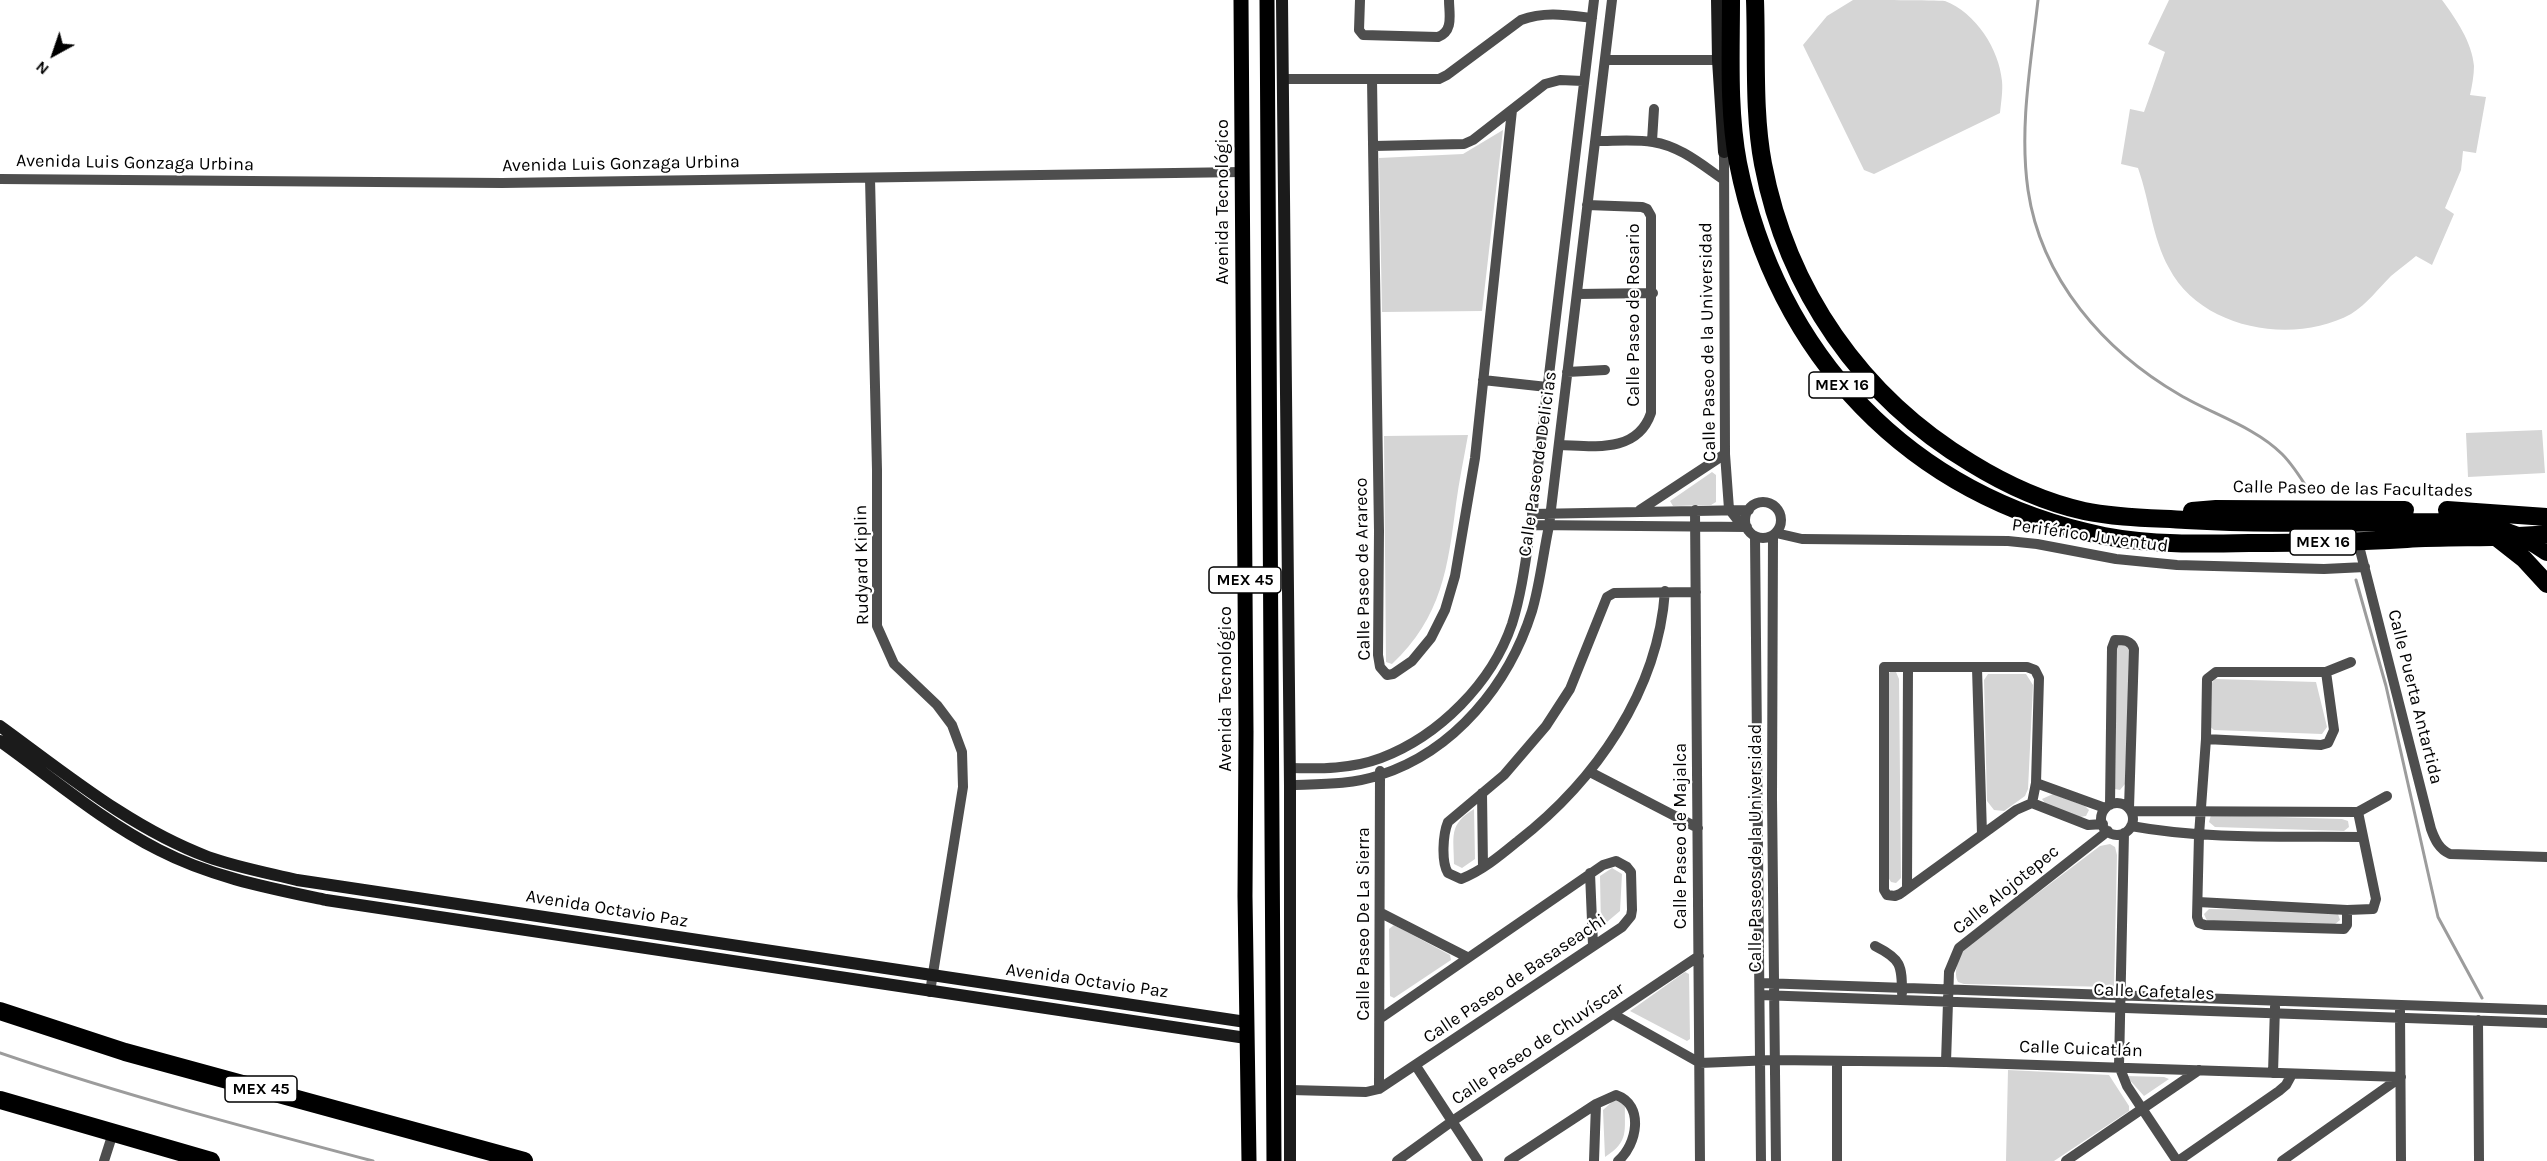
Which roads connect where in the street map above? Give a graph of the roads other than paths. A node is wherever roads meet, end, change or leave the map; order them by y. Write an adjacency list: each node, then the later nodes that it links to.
1 (1241, 0): 24 (main road, Avenida Tecnológico / MEX 45)
2 (1267, 0): 32 (main road, MEX 45)
3 (1282, 0): 14 (street)
4 (1360, 0): 5 (street)
5 (1449, 0)
6 (1594, 0): 11 (street, Calle Paseo de Delicias)
7 (1612, 0): 12 (street, Calle Paseo de Delicias)
8 (1718, 0): 13 (street)
9 (1731, 0): 17 (highway, MEX 16)
10 (1755, 0): 48 (highway, MEX 16)
11 (1592, 18): 15 (street); 16 (street, Calle Paseo de Delicias)
12 (1605, 60): 13 (street); 20 (street, Calle Paseo de Delicias)
13 (1718, 60): 23 (street)
14 (1282, 79): 15 (street); 72 (street)
15 (1372, 79): 22 (street, Calle Paseo de Arareco)
16 (1583, 81): 19 (street); 36 (street, Calle Paseo de Delicias)
17 (1731, 95): 23 (highway); 56 (highway, MEX 16)
18 (1653, 109): 21 (street)
19 (1512, 110): 22 (street); 35 (street, Calle Paseo de Arareco)
20 (1596, 141): 21 (street); 28 (street, Calle Paseo de Delicias)
21 (1652, 141): 27 (street)
22 (1374, 146): 35 (street, Calle Paseo de Arareco)
23 (1724, 152): 27 (street, Calle Paseo de la Universidad)
24 (1242, 172): 26 (street, Avenida Luis Gonzaga Urbina); 31 (main road, Avenida Tecnológico / MEX 45)
25 (0, 178): 26 (street, Avenida Luis Gonzaga Urbina)
26 (870, 178): 103 (street, Rudyard Kiplin)
27 (1724, 180): 38 (street, Calle Paseo de la Universidad)
28 (1587, 205): 29 (street, Calle Paseo de Rosario); 30 (street, Calle Paseo de Delicias)
29 (1653, 293): 30 (street); 37 (street, Calle Paseo de Rosario)
30 (1577, 294): 34 (street, Calle Paseo de Delicias)
31 (1242, 328): 32 (main road); 122 (main road, Avenida Tecnológico / MEX 45)
32 (1270, 328): 146 (main road, MEX 45)
33 (1605, 370): 34 (street)
34 (1567, 372): 37 (street, Calle Paseo de Delicias)
35 (1483, 380): 36 (street)
36 (1547, 387): 47 (street, Calle Paseo de Delicias)
37 (1559, 444): 45 (street, Calle Paseo de Delicias)
38 (1725, 454): 40 (street, Calle Paseo de la Universidad); 41 (street)
39 (2547, 502): 46 (highway)
40 (1729, 509): 42 (street); 43 (street); 51 (street)
41 (1640, 510): 42 (street); 45 (street)
42 (1695, 510): 49 (street, Calle Paseo de Majalca)
43 (1749, 510): 51 (street); 52 (street)
44 (2495, 512): 46 (highway, Calle Paseo de las Facultades / MEX 16); 48 (highway, Calle Paseo de las Facultades / MEX 16); 55 (highway)
45 (1550, 514): 47 (street); 50 (street, Calle Paseo de Delicias)
46 (2539, 516)
47 (1532, 519): 50 (street); 71 (street, Calle Paseo de Delicias)
48 (2158, 519): 57 (highway)
49 (1695, 525): 50 (street); 51 (street); 61 (street, Calle Paseo de Majalca)
50 (1549, 526): 74 (street, Calle Paseo de Delicias)
51 (1745, 527): 54 (street)
52 (1775, 534): 54 (street); 58 (street, Periférico Juventud); 63 (street, Calle Paseos de la Universidad)
53 (2547, 534): 55 (highway, MEX 16)
54 (1755, 536): 62 (street, Calle Paseos de la Universidad)
55 (2498, 537): 56 (highway, MEX 16); 59 (highway)
56 (2358, 542): 58 (street, Calle Puerta Antartida)
57 (2547, 552)
58 (2365, 567): 92 (street, Calle Puerta Antartida)
59 (2547, 584)
60 (1665, 591): 61 (street); 73 (street); 77 (street)
61 (1696, 592): 86 (street, Calle Paseo de Majalca)
62 (1756, 610): 63 (street); 80 (street, Calle Paseos de la Universidad)
63 (1772, 610): 79 (street, Calle Paseos de la Universidad)
64 (2351, 662): 67 (street)
65 (1908, 668): 66 (street); 95 (street); 95 (street)
66 (1977, 668): 75 (street); 89 (street)
67 (2326, 672): 69 (street); 69 (street)
68 (0, 726): 103 (street, Avenida Octavio Paz)
69 (2206, 739): 84 (street)
70 (0, 741): 107 (street, Avenida Octavio Paz)
71 (1380, 759): 72 (street, Calle Paseo de Delicias); 74 (street, Calle Paseo De La Sierra)
72 (1290, 768): 76 (street)
73 (1590, 772): 86 (street); 93 (street)
74 (1380, 775): 76 (street, Calle Paseo de Delicias); 98 (street, Calle Paseo De La Sierra)
75 (2036, 783): 81 (street); 82 (street)
76 (1290, 784): 135 (street)
77 (1482, 793): 93 (street); 93 (street)
78 (2387, 796): 85 (street)
79 (1772, 798): 80 (street); 105 (street, Calle Paseos de la Universidad)
80 (1757, 799): 104 (street, Calle Paseos de la Universidad)
81 (2032, 803): 87 (street); 89 (street)
82 (2108, 806): 83 (street); 83 (street); 87 (street)
83 (2129, 809): 84 (street); 88 (street)
84 (2200, 811): 85 (street); 90 (street)
85 (2358, 812): 91 (street)
86 (1698, 828): 101 (street, Calle Paseo de Majalca)
87 (2105, 828): 88 (street); 106 (street, Calle Alojotepec)
88 (2127, 829): 90 (street); 109 (street)
89 (1982, 834): 95 (street)
90 (2199, 835): 91 (street); 96 (street)
91 (2363, 837): 97 (street)
92 (2547, 857)
93 (1483, 867)
94 (1590, 873): 99 (street); 99 (street, Calle Paseo de Basaseachi); 102 (street, Calle Paseo de Basaseachi)
95 (1907, 889)
96 (2198, 902): 97 (street); 97 (street)
97 (2347, 910)
98 (1381, 913): 102 (street); 119 (street, Calle Paseo De La Sierra)
99 (1593, 945): 128 (street, Calle Paseo de Basaseachi)
100 (1875, 946): 108 (street)
101 (1699, 956): 117 (street, Calle Paseo de Chuvíscar); 127 (street, Calle Paseo de Majalca)
102 (1467, 957): 119 (street, Calle Paseo de Basaseachi)
103 (933, 976): 107 (street, Rudyard Kiplin); 122 (street, Avenida Octavio Paz)
104 (1760, 989): 105 (street, Calle Cafetales); 123 (street, Calle Paseos de la Universidad)
105 (1773, 989): 108 (street, Calle Cafetales); 124 (street, Calle Paseos de la Universidad)
106 (1949, 989): 108 (street, Calle Cafetales); 109 (street, Calle Cafetales); 110 (street, Calle Alojotepec)
107 (930, 992): 122 (street, Avenida Octavio Paz)
108 (1902, 994): 110 (street, Calle Cafetales)
109 (2121, 995): 111 (street, Calle Cafetales); 113 (street)
110 (1949, 1001): 113 (street, Calle Cafetales); 126 (street, Calle Alojotepec)
111 (2275, 1001): 112 (street, Calle Cafetales); 116 (street)
112 (2400, 1005): 114 (street, Calle Cafetales); 118 (street)
113 (2120, 1007): 116 (street, Calle Cafetales); 129 (street)
114 (2547, 1010)
115 (0, 1011): 144 (highway, MEX 45)
116 (2275, 1013): 118 (street, Calle Cafetales); 131 (street)
117 (1612, 1014): 127 (street); 139 (street, Calle Paseo de Chuvíscar)
118 (2400, 1017): 120 (street, Calle Cafetales); 133 (street)
119 (1381, 1018): 134 (street, Calle Paseo De La Sierra)
120 (2478, 1020): 121 (street, Calle Cafetales); 160 (street)
121 (2547, 1023)
122 (1246, 1030): 145 (main road, Avenida Tecnológico / MEX 45)
123 (1760, 1060): 124 (street, Calle Cuicatlán); 127 (street, Calle Cuicatlán); 154 (street, Calle Paseos de la Universidad)
124 (1773, 1060): 125 (street, Calle Cuicatlán); 155 (street, Calle Paseos de la Universidad)
125 (1838, 1061): 126 (street, Calle Cuicatlán); 156 (street)
126 (1946, 1062): 129 (street, Calle Cuicatlán)
127 (1700, 1063): 153 (street, Calle Paseo de Majalca)
128 (1416, 1066): 134 (street, Calle Paseo de Basaseachi); 139 (street)
129 (2119, 1066): 130 (street, Calle Cuicatlán); 138 (street)
130 (2200, 1069): 131 (street, Calle Cuicatlán); 138 (street)
131 (2273, 1073): 132 (street, Calle Cuicatlán)
132 (2292, 1074): 133 (street, Calle Cuicatlán); 158 (street)
133 (2401, 1077): 141 (street); 159 (street)
134 (1379, 1089): 135 (street, Calle Paseo de Basaseachi)
135 (1291, 1090): 147 (street)
136 (0, 1100): 140 (highway)
137 (1596, 1104): 150 (street); 151 (street); 152 (street)
138 (2142, 1110): 157 (street); 158 (street)
139 (1451, 1122): 148 (street, Calle Paseo de Chuvíscar); 149 (street)
140 (113, 1133): 142 (street); 143 (highway)
141 (2399, 1159)
142 (104, 1161)
143 (211, 1161)
144 (524, 1161)
145 (1249, 1161)
146 (1274, 1161)
147 (1290, 1161)
148 (1397, 1161)
149 (1478, 1161)
150 (1509, 1161)
151 (1594, 1161)
152 (1618, 1161)
153 (1700, 1161)
154 (1761, 1161)
155 (1776, 1161)
156 (1837, 1161)
157 (2066, 1161)
158 (2178, 1161)
159 (2282, 1161)
160 (2478, 1161)

